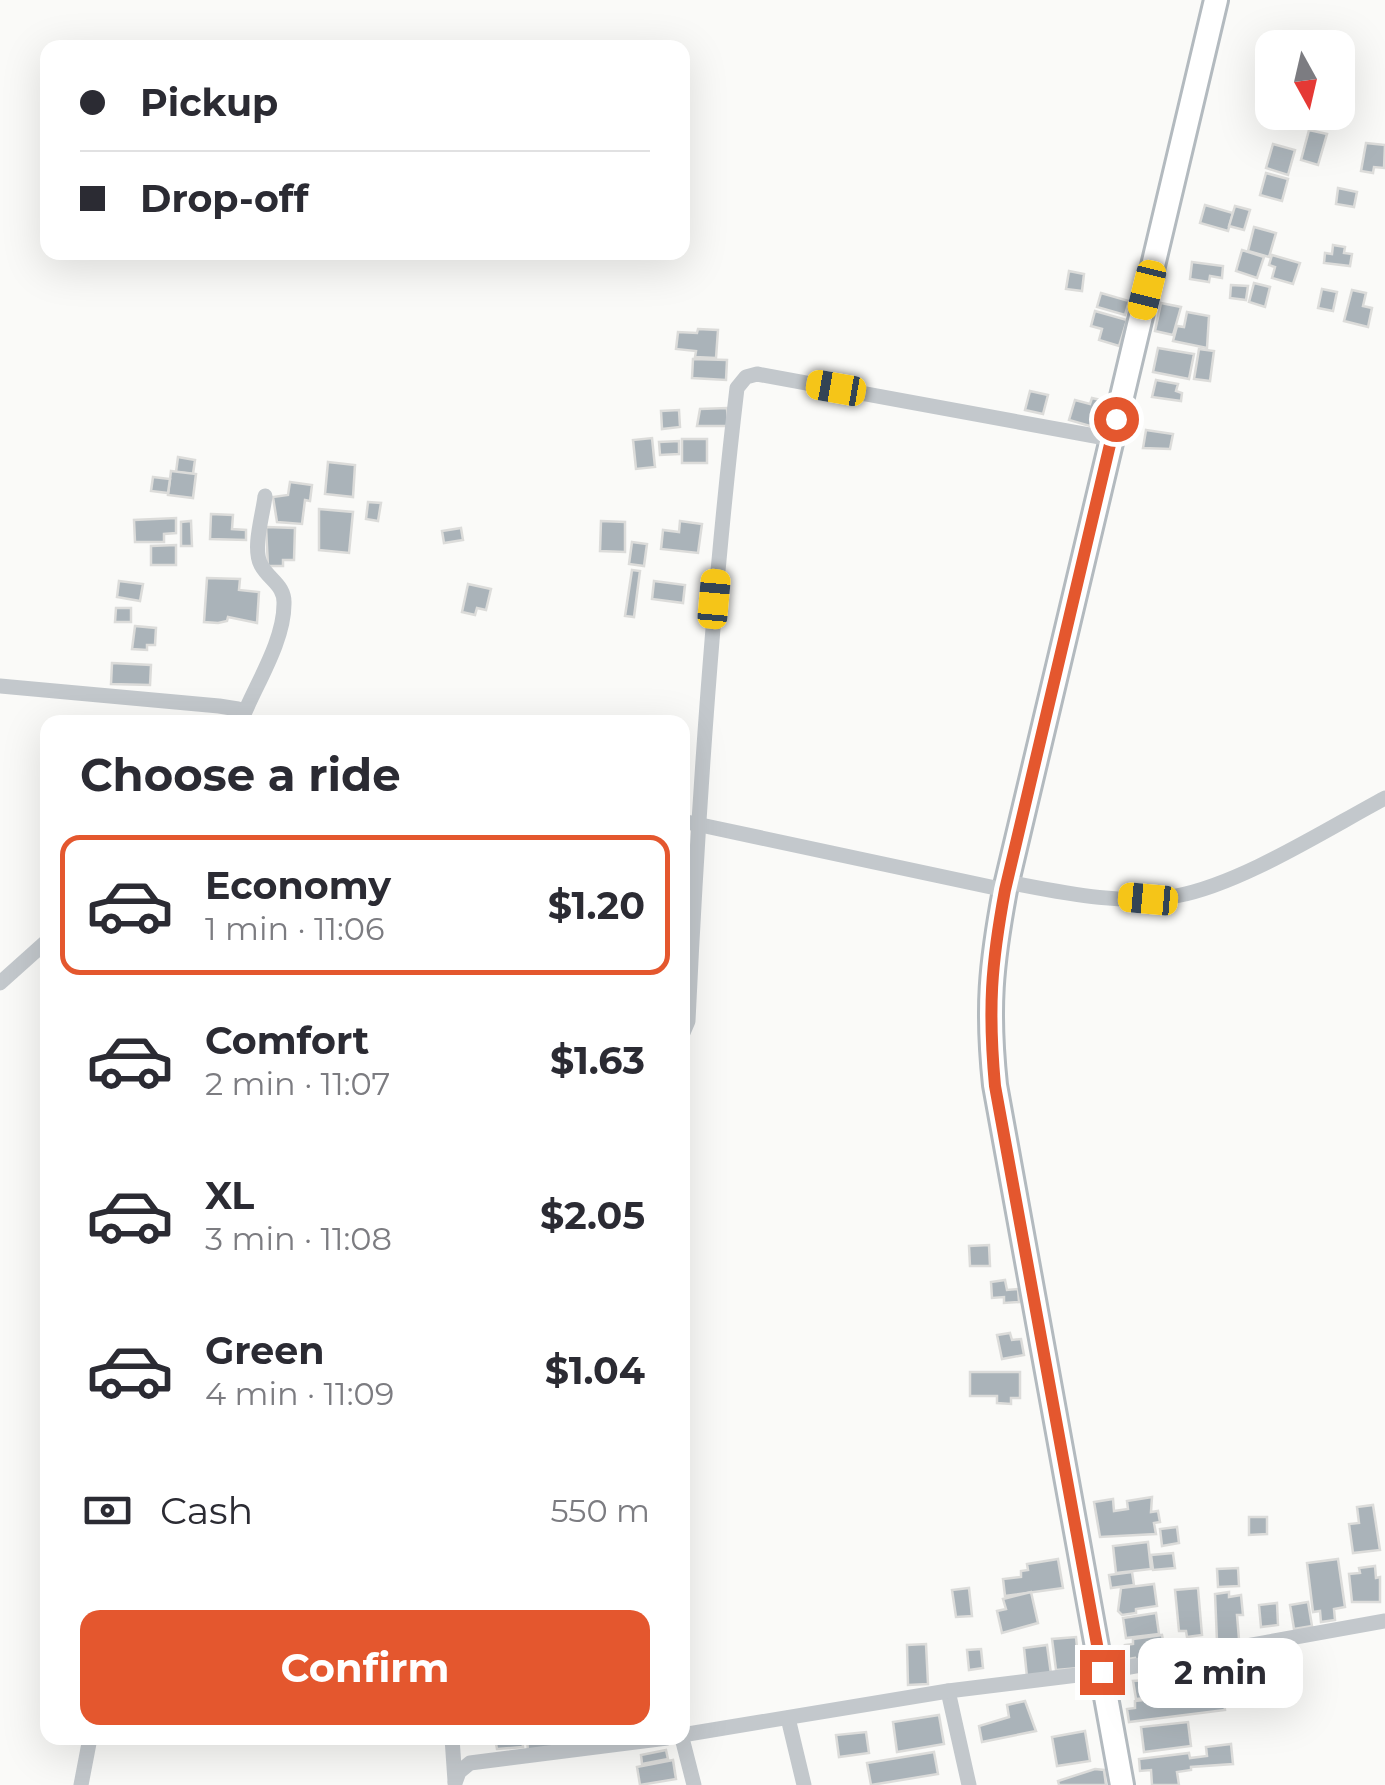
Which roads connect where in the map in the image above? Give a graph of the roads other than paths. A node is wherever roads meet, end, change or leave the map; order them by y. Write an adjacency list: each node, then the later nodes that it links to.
1 (1216, 0): 2 (main road)
2 (1111, 439): 8 (street); 9 (main road)
3 (265, 496): 6 (street)
4 (0, 686): 5 (street)
5 (239, 715)
6 (247, 715)
7 (1385, 798): 9 (street)
8 (690, 822): 9 (street)
9 (1006, 886): 13 (main road)
10 (40, 947): 11 (street)
11 (0, 982)
12 (1385, 1621): 13 (street)
13 (1102, 1672): 14 (street); 26 (main road)
14 (948, 1691): 15 (street); 25 (street)
15 (788, 1718): 16 (street); 24 (street)
16 (690, 1735)
17 (89, 1745): 22 (street)
18 (452, 1745): 21 (street)
19 (612, 1745): 21 (street)
20 (684, 1745): 23 (street)
21 (455, 1784)
22 (81, 1785)
23 (694, 1785)
24 (804, 1785)
25 (968, 1785)
26 (1122, 1785)

